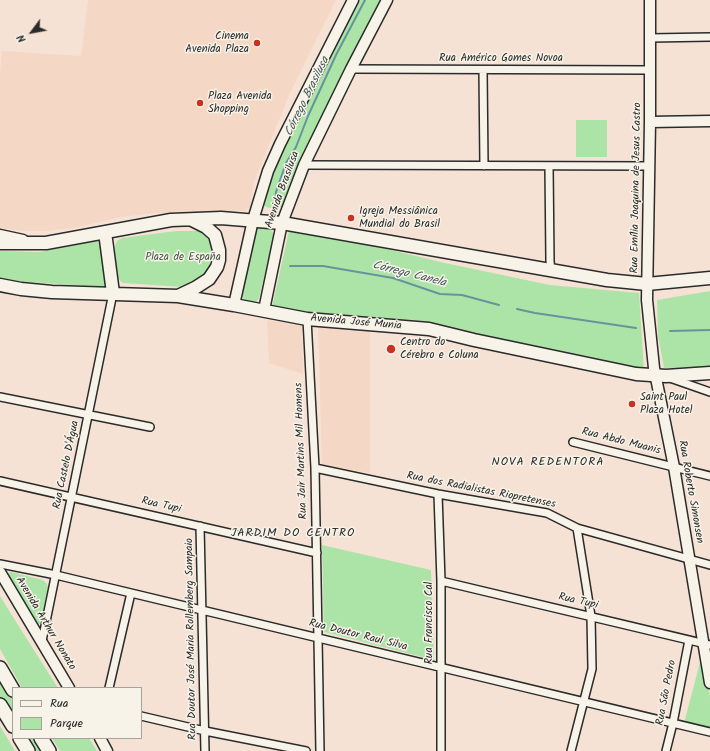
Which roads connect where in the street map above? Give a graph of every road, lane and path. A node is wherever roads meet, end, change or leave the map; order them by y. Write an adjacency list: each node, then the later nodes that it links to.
1 (352, 0): 16 (main road, Avenida Brasilusa)
2 (387, 0): 6 (main road, Avenida Brasilusa)
3 (650, 0): 5 (main road, Rua Emília Joaquina de Jesus Castro)
4 (710, 37): 5 (street)
5 (650, 38): 8 (main road, Rua Emília Joaquina de Jesus Castro)
6 (351, 69): 7 (street, Rua Américo Gomes Novoa); 11 (main road, Avenida Brasilusa)
7 (483, 70): 8 (street, Rua Américo Gomes Novoa); 12 (street)
8 (650, 70): 10 (main road, Rua Emília Joaquina de Jesus Castro)
9 (710, 121): 10 (main road)
10 (650, 122): 14 (main road, Rua Emília Joaquina de Jesus Castro)
11 (304, 165): 12 (street); 17 (main road, Avenida Brasilusa)
12 (484, 166): 13 (street)
13 (549, 166): 14 (street); 22 (street)
14 (649, 166): 25 (main road, Rua Emília Joaquina de Jesus Castro)
15 (188, 219): 16 (main road); 18 (main road); 29 (main road)
16 (253, 220): 17 (main road); 30 (main road, Avenida Brasilusa)
17 (282, 224): 22 (main road); 31 (main road, Avenida Brasilusa)
18 (105, 232): 21 (main road); 23 (main road)
19 (0, 235): 21 (main road)
20 (0, 243): 21 (main road)
21 (35, 243)
22 (551, 271): 25 (main road)
23 (111, 275): 27 (main road); 28 (main road)
24 (710, 278): 25 (main road)
25 (647, 284): 34 (main road, Rua Emília Joaquina de Jesus Castro)
26 (0, 285): 27 (main road, Avenida José Munia)
27 (114, 293): 28 (main road, Avenida José Munia); 37 (street, Rua Castelo D'Água)
28 (128, 294): 29 (main road, Avenida José Munia)
29 (178, 296): 30 (main road, Avenida José Munia)
30 (234, 304): 31 (main road, Avenida José Munia)
31 (264, 310): 32 (main road, Avenida José Munia)
32 (307, 319): 34 (main road, Avenida José Munia); 41 (street, Rua Jair Martins Mil Homens)
33 (710, 373): 34 (main road, Avenida José Munia)
34 (661, 376): 35 (street); 40 (main road, Rua Roberto Simonsen)
35 (710, 392)
36 (0, 397): 37 (street)
37 (89, 414): 38 (street); 45 (street, Rua Castelo D'Água)
38 (150, 427)
39 (573, 442): 40 (street, Rua Abdo Muanis)
40 (674, 467): 42 (street, Rua Abdo Muanis); 49 (main road, Rua Roberto Simonsen)
41 (315, 468): 44 (street, Rua dos Radialistas Riopretenses); 48 (street, Rua Jair Martins Mil Homens)
42 (710, 476)
43 (0, 481): 45 (street, Rua Tupi)
44 (438, 494): 47 (street, Rua dos Radialistas Riopretenses); 54 (street, Rua Francisco Cal)
45 (72, 498): 46 (street, Rua Tupi); 53 (street, Rua Castelo D'Água)
46 (200, 526): 48 (street, Rua Tupi); 56 (street, Rua Doutor José Maria Rollemberg Sampaio)
47 (577, 528): 49 (street, Rua dos Radialistas Riopretenses); 57 (street)
48 (317, 553): 58 (street, Rua Jair Martins Mil Homens)
49 (689, 560): 51 (street, Rua dos Radialistas Riopretenses); 61 (main road, Rua Roberto Simonsen)
50 (0, 564): 53 (street, Rua Doutor Raul Silva)
51 (710, 565)
52 (0, 572): 60 (main road, Avenida Arthur Nonato)
53 (56, 575): 55 (street, Rua Doutor Raul Silva); 60 (street, Rua Castelo D'Água)
54 (441, 581): 57 (street, Rua Tupi); 62 (street, Rua Francisco Cal)
55 (132, 593): 56 (street, Rua Doutor Raul Silva); 66 (street)
56 (202, 610): 58 (street, Rua Doutor Raul Silva); 73 (street, Rua Doutor José Maria Rollemberg Sampaio)
57 (591, 616): 59 (street, Rua Tupi); 68 (street)
58 (319, 638): 62 (street, Rua Doutor Raul Silva); 83 (street, Rua Jair Martins Mil Homens)
59 (689, 640): 61 (street, Rua Tupi); 71 (street, Rua São Pedro)
60 (42, 641): 65 (main road, Avenida Arthur Nonato)
61 (706, 644): 64 (main road, Rua Roberto Simonsen)
62 (440, 667): 68 (street, Rua Doutor Raul Silva); 84 (street, Rua Francisco Cal)
63 (0, 668): 67 (highway)
64 (710, 683)
65 (69, 687)
66 (109, 687)
67 (12, 688)
68 (584, 702): 71 (street, Rua Doutor Raul Silva); 85 (street)
69 (0, 705): 72 (highway)
70 (142, 716): 73 (street)
71 (673, 723): 74 (street, Rua Doutor Raul Silva); 86 (street, Rua São Pedro)
72 (12, 724)
73 (205, 731): 81 (street, Rua Doutor José Maria Rollemberg Sampaio); 82 (street)
74 (710, 732)
75 (21, 739): 78 (highway)
76 (42, 739): 79 (highway)
77 (101, 739): 80 (main road)
78 (28, 751)
79 (49, 751)
80 (107, 751)
81 (205, 751)
82 (306, 751)
83 (320, 751)
84 (441, 751)
85 (571, 751)
86 (666, 751)

